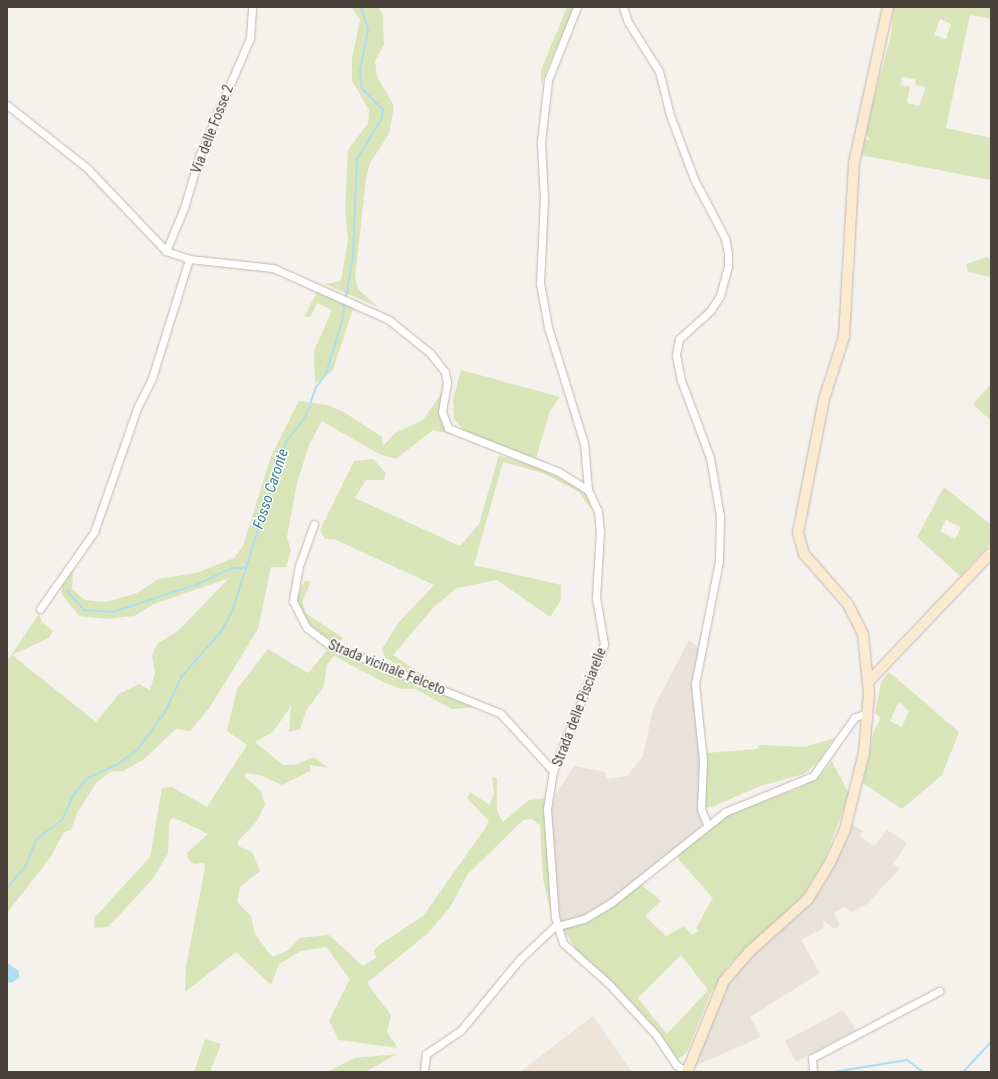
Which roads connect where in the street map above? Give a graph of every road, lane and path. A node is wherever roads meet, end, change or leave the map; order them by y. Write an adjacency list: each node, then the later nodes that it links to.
1 (252, 7): 6 (street, Via delle Fosse 2)
2 (577, 7): 8 (street)
3 (623, 7): 15 (street)
4 (888, 7): 12 (main road)
5 (7, 105): 6 (street)
6 (166, 251): 7 (street)
7 (189, 259): 8 (street); 11 (street)
8 (588, 490): 14 (street, Strada delle Pisciarelle)
9 (314, 524): 14 (street, Strada vicinale Felceto)
10 (991, 553): 12 (main road)
11 (40, 610)
12 (869, 681): 13 (main road)
13 (868, 713): 15 (street); 19 (main road)
14 (553, 771): 16 (street, Strada delle Pisciarelle)
15 (707, 824): 16 (street)
16 (558, 926): 18 (street); 19 (street, Strada delle Pisciarelle)
17 (939, 991): 20 (street)
18 (424, 1072)
19 (687, 1072)
20 (813, 1072)

